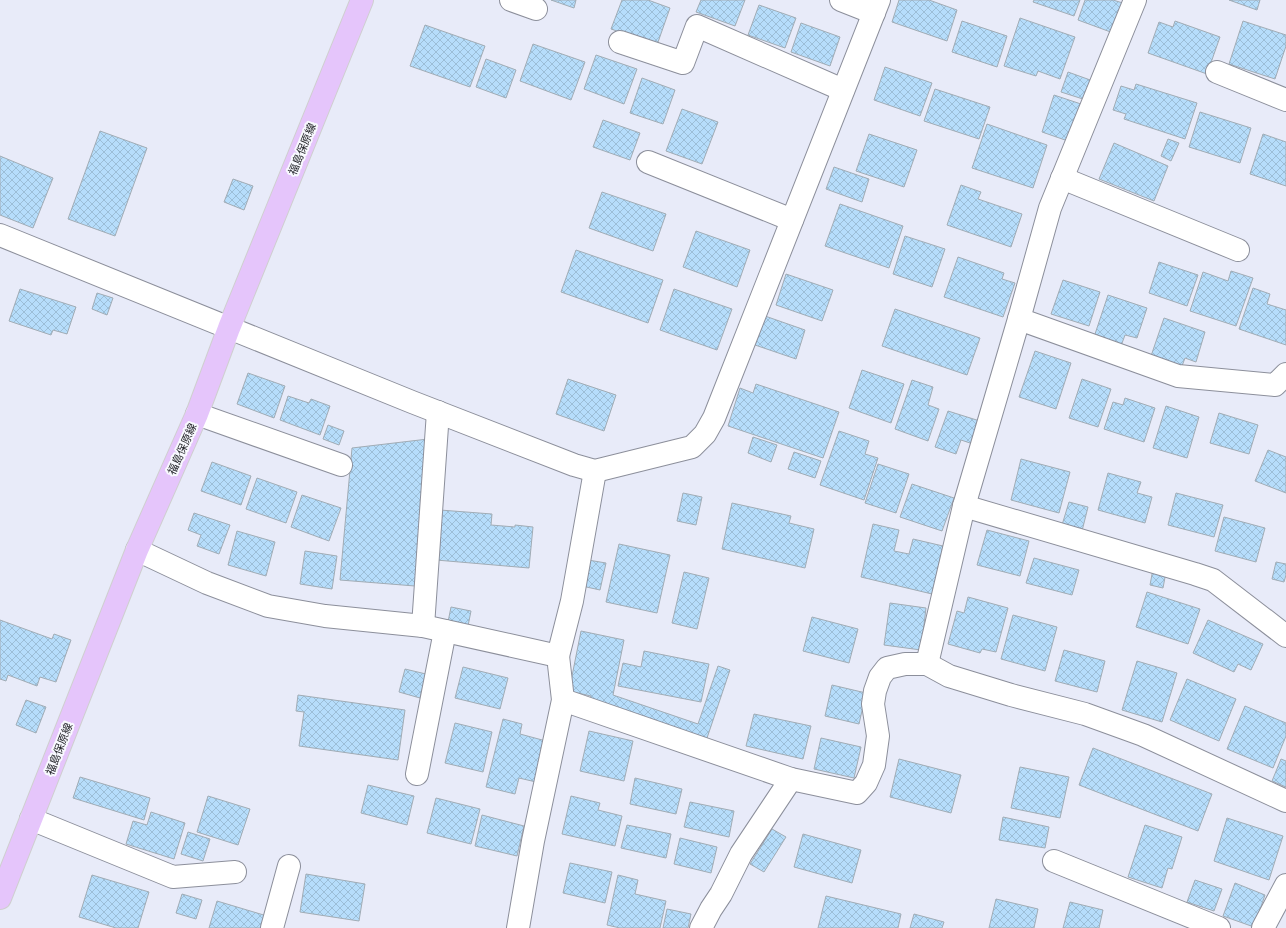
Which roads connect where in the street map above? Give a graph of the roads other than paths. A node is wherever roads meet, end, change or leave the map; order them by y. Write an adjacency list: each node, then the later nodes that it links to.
1 (362, 0): 17 (main road, 福島保原線)
2 (511, 0): 6 (street)
3 (841, 0): 5 (street)
4 (1135, 0): 12 (street)
5 (876, 6): 9 (street)
6 (536, 9)
7 (620, 42): 9 (street)
8 (1217, 72): 10 (street)
9 (843, 90): 13 (street)
10 (1286, 100)
11 (648, 162): 13 (street)
12 (1062, 178): 15 (street); 16 (street)
13 (792, 220): 22 (street)
14 (0, 235): 17 (street)
15 (1238, 250)
16 (1019, 319): 18 (street); 23 (street)
17 (229, 328): 19 (street); 20 (main road, 福島保原線)
18 (1286, 374)
19 (438, 412): 22 (street); 25 (street)
20 (197, 414): 21 (street); 24 (main road, 福島保原線)
21 (341, 465)
22 (595, 471): 28 (street)
23 (964, 506): 27 (street); 29 (street)
24 (137, 550): 25 (street); 34 (main road, 福島保原線)
25 (423, 626): 26 (street)
26 (445, 631): 28 (street); 31 (street)
27 (1286, 636)
28 (558, 656): 30 (street)
29 (927, 664): 32 (street); 33 (street)
30 (563, 700): 32 (street); 41 (street)
31 (417, 774)
32 (791, 779): 42 (street)
33 (1286, 801)
34 (31, 819): 37 (street); 39 (main road, 福島保原線)
35 (1054, 861): 43 (street)
36 (289, 866): 40 (street)
37 (235, 872)
38 (1286, 886): 44 (street)
39 (0, 898)
40 (272, 928)
41 (518, 928)
42 (701, 928)
43 (1219, 928)
44 (1263, 928)

